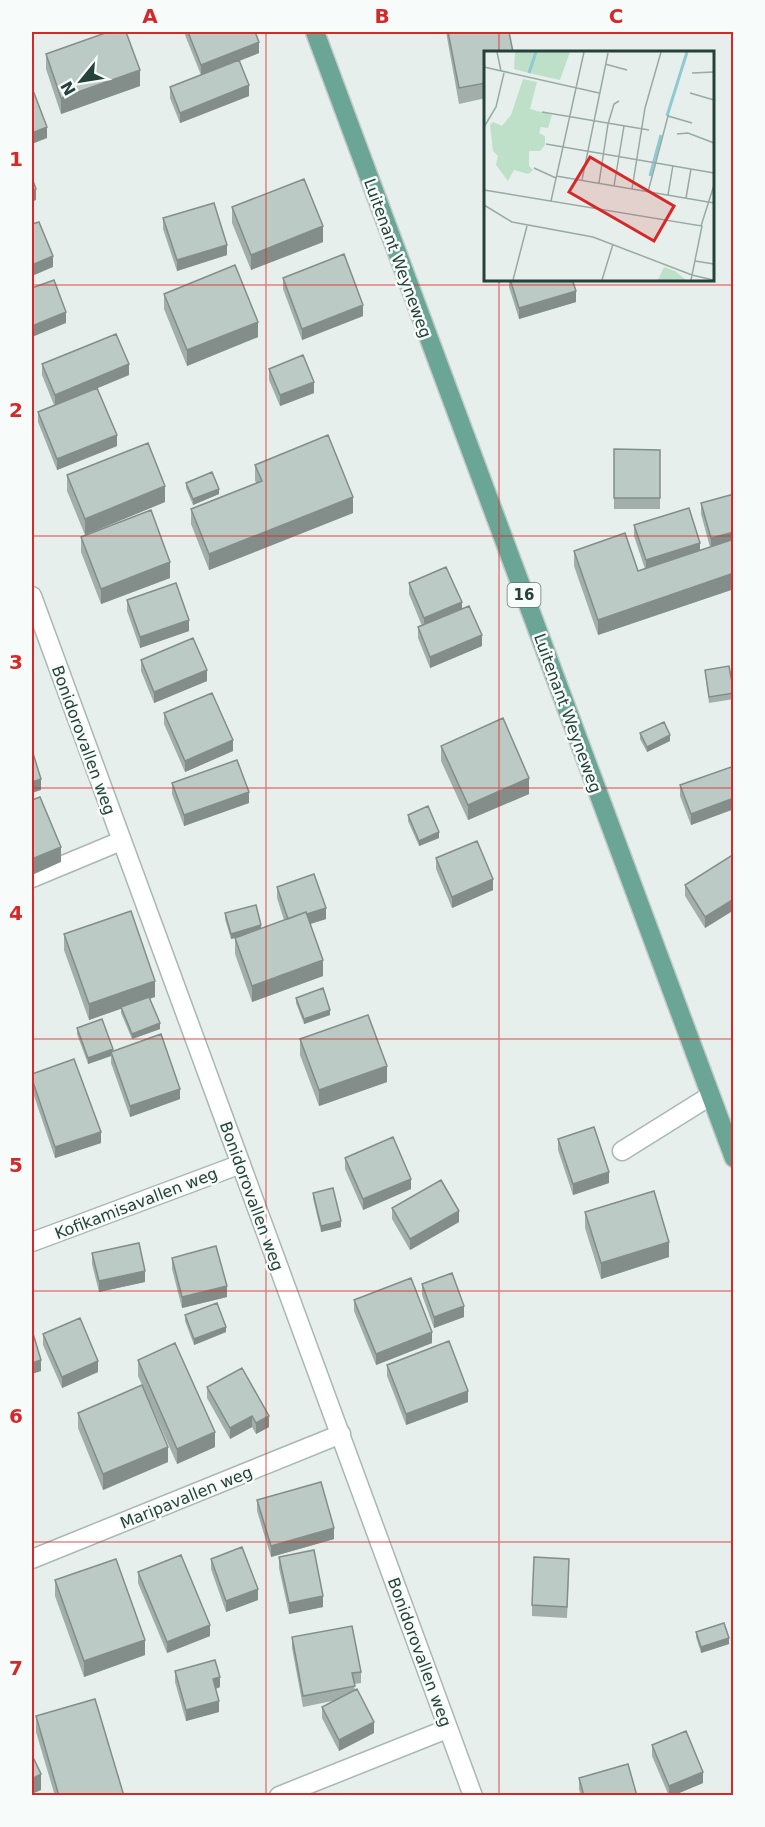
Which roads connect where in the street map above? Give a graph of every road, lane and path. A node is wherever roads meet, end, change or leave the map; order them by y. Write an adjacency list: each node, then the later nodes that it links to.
1 (315, 32): 5 (main road, Luitenant Weyneweg / 16)
2 (32, 596): 3 (street, Bonidorovallen weg)
3 (121, 841): 4 (street); 8 (street, Bonidorovallen weg)
4 (32, 878)
5 (710, 1096): 6 (street); 7 (main road, Luitenant Weyneweg / 16)
6 (622, 1151)
7 (734, 1158)
8 (241, 1164): 9 (street, Kofikamisavallen weg); 10 (street, Bonidorovallen weg)
9 (32, 1242)
10 (341, 1434): 11 (street, Maripavallen weg); 12 (street, Bonidorovallen weg)
11 (32, 1559)
12 (447, 1729): 13 (street); 14 (street, Bonidorovallen weg)
13 (279, 1796)
14 (473, 1796)

